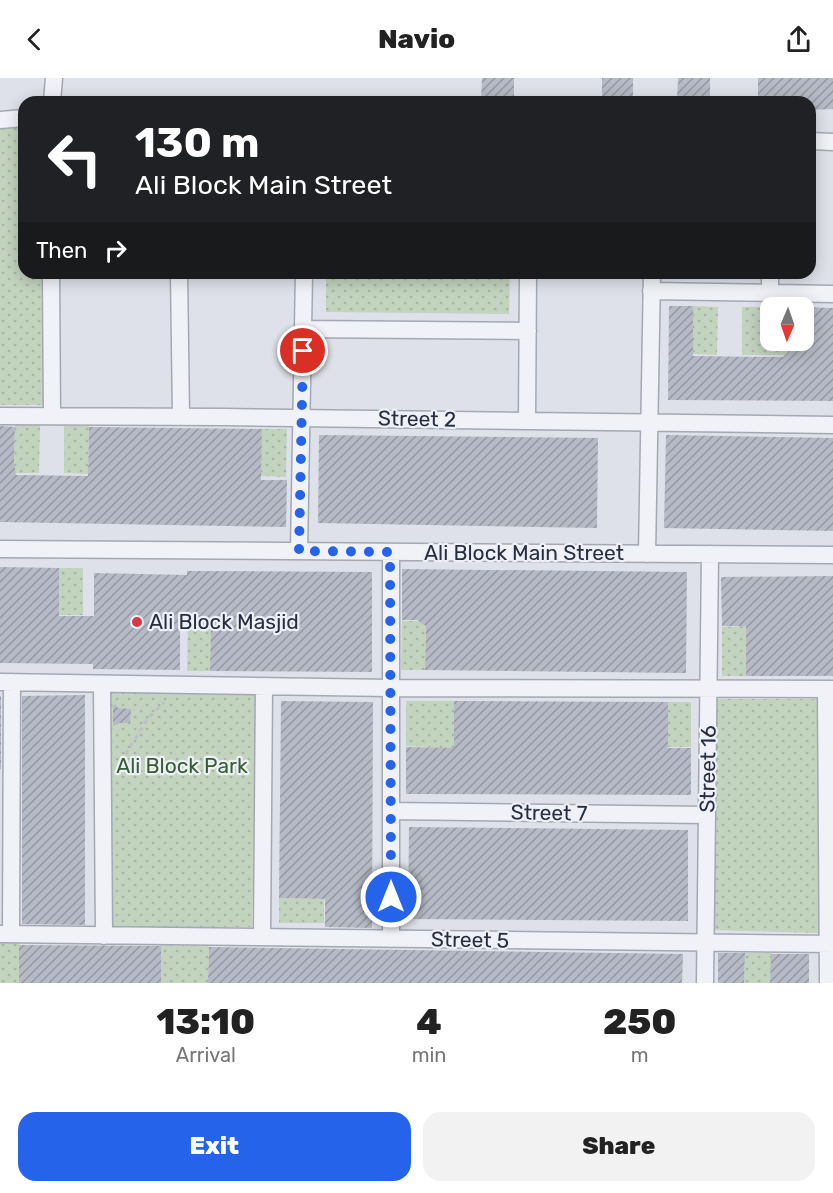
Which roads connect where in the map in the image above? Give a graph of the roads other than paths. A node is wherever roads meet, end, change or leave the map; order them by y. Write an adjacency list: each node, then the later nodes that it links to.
1 (54, 78): 2 (street)
2 (52, 96)
3 (18, 118): 4 (street)
4 (0, 120)
5 (816, 141): 6 (street)
6 (833, 142)
7 (51, 279): 19 (street)
8 (179, 279): 20 (street)
9 (304, 279): 16 (street)
10 (528, 279): 17 (street)
11 (652, 279): 13 (street)
12 (770, 279): 14 (street)
13 (651, 291): 14 (street); 23 (street)
14 (770, 292): 15 (street)
15 (833, 294)
16 (303, 329): 17 (street); 21 (street)
17 (528, 331): 22 (street)
18 (0, 416): 19 (street, Street 2)
19 (52, 416): 20 (street, Street 2)
20 (181, 417): 21 (street, Street 2)
21 (302, 418): 22 (street, Street 2); 26 (street)
22 (527, 421): 23 (street, Street 2)
23 (650, 422): 24 (street, Street 2); 28 (street)
24 (833, 424)
25 (0, 549): 26 (street, Ali Block Main Street)
26 (299, 551): 27 (street, Ali Block Main Street)
27 (390, 552): 28 (street, Ali Block Main Street); 34 (street)
28 (647, 554): 29 (street, Ali Block Main Street)
29 (710, 554): 30 (street, Ali Block Main Street); 35 (street, Street 16)
30 (833, 555)
31 (6, 682): 32 (street); 39 (street)
32 (102, 685): 33 (street); 40 (street)
33 (264, 687): 34 (street); 41 (street)
34 (391, 688): 35 (street); 37 (street)
35 (709, 688): 36 (street); 38 (street, Street 16)
36 (830, 689): 44 (street)
37 (391, 811): 38 (street, Street 7); 42 (street)
38 (707, 815): 43 (street, Street 16)
39 (5, 934): 40 (street, Street 5)
40 (104, 936): 41 (street, Street 5)
41 (262, 938): 42 (street, Street 5)
42 (391, 939): 43 (street, Street 5)
43 (705, 943): 44 (street, Street 5); 45 (street, Street 16)
44 (831, 944): 46 (street)
45 (705, 983)
46 (828, 983)

